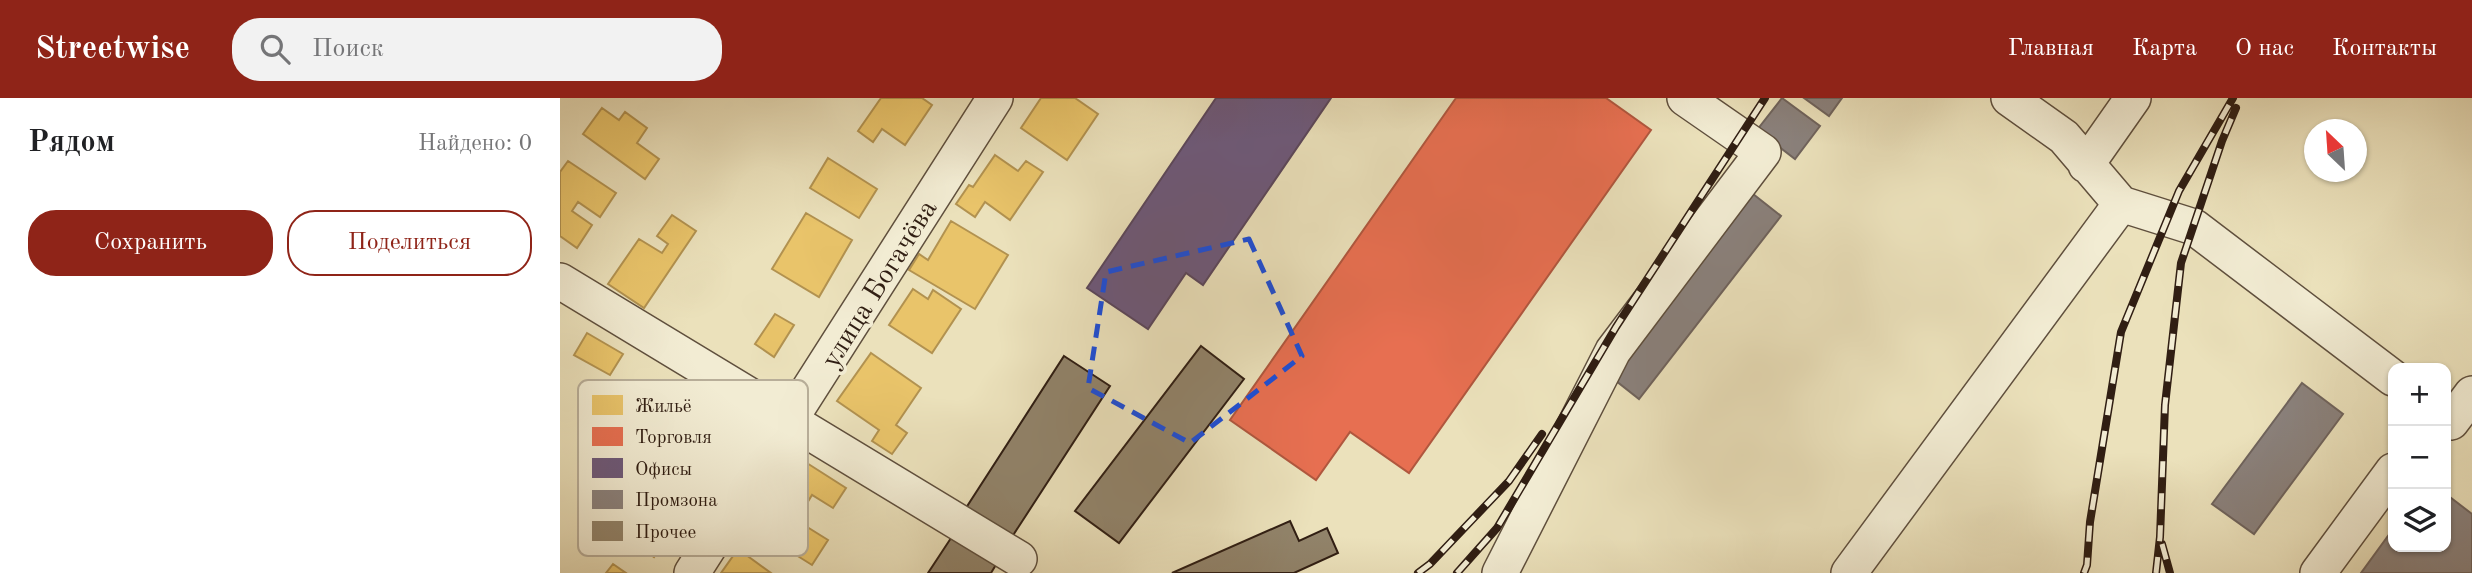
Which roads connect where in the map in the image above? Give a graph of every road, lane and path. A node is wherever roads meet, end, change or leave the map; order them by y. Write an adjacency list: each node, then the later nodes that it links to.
1 (995, 98): 10 (street, улица Богачёва)
2 (1685, 98): 18 (street)
3 (2009, 98): 5 (street)
4 (2133, 98): 5 (street)
5 (2085, 165): 6 (street)
6 (2121, 204): 8 (street); 19 (street)
7 (560, 281): 9 (street)
8 (2388, 374)
9 (726, 380)
10 (808, 392)
11 (2472, 394): 12 (street)
12 (2456, 426)
13 (808, 429): 16 (street)
14 (2388, 478): 20 (street)
15 (703, 556): 17 (street, улица Богачёва)
16 (1019, 559)
17 (692, 573)
18 (1500, 573)
19 (1849, 573)
20 (2318, 573)

